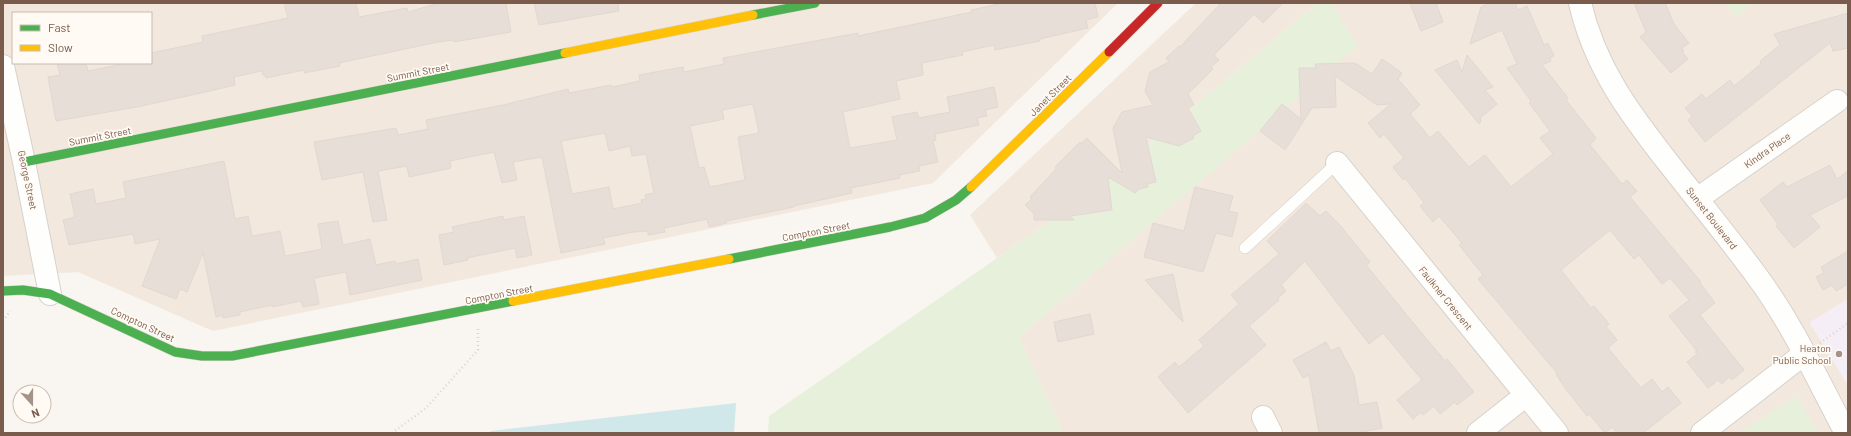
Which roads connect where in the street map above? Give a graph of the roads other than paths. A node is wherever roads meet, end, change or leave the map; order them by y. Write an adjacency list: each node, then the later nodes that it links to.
1 (815, 3): 7 (street, Summit Street)
2 (1158, 3): 10 (street, Janet Street)
3 (1580, 3): 9 (street, Sunset Boulevard)
4 (3, 66): 6 (street, George Street)
5 (1837, 101): 9 (street, Kindra Place)
6 (8, 110): 7 (street, George Street)
7 (24, 162): 13 (street, George Street)
8 (1337, 163): 11 (lane); 15 (street, Faulkner Crescent)
9 (1697, 199): 14 (street, Sunset Boulevard)
10 (956, 200): 13 (street, Compton Street)
11 (1245, 248)
12 (3, 291): 13 (street, Compton Street)
13 (50, 294)
14 (1804, 354): 18 (street); 19 (street, Sunset Boulevard)
15 (1525, 396): 16 (street); 17 (street, Faulkner Crescent)
16 (1478, 433)
17 (1557, 433)
18 (1702, 433)
19 (1846, 433)

